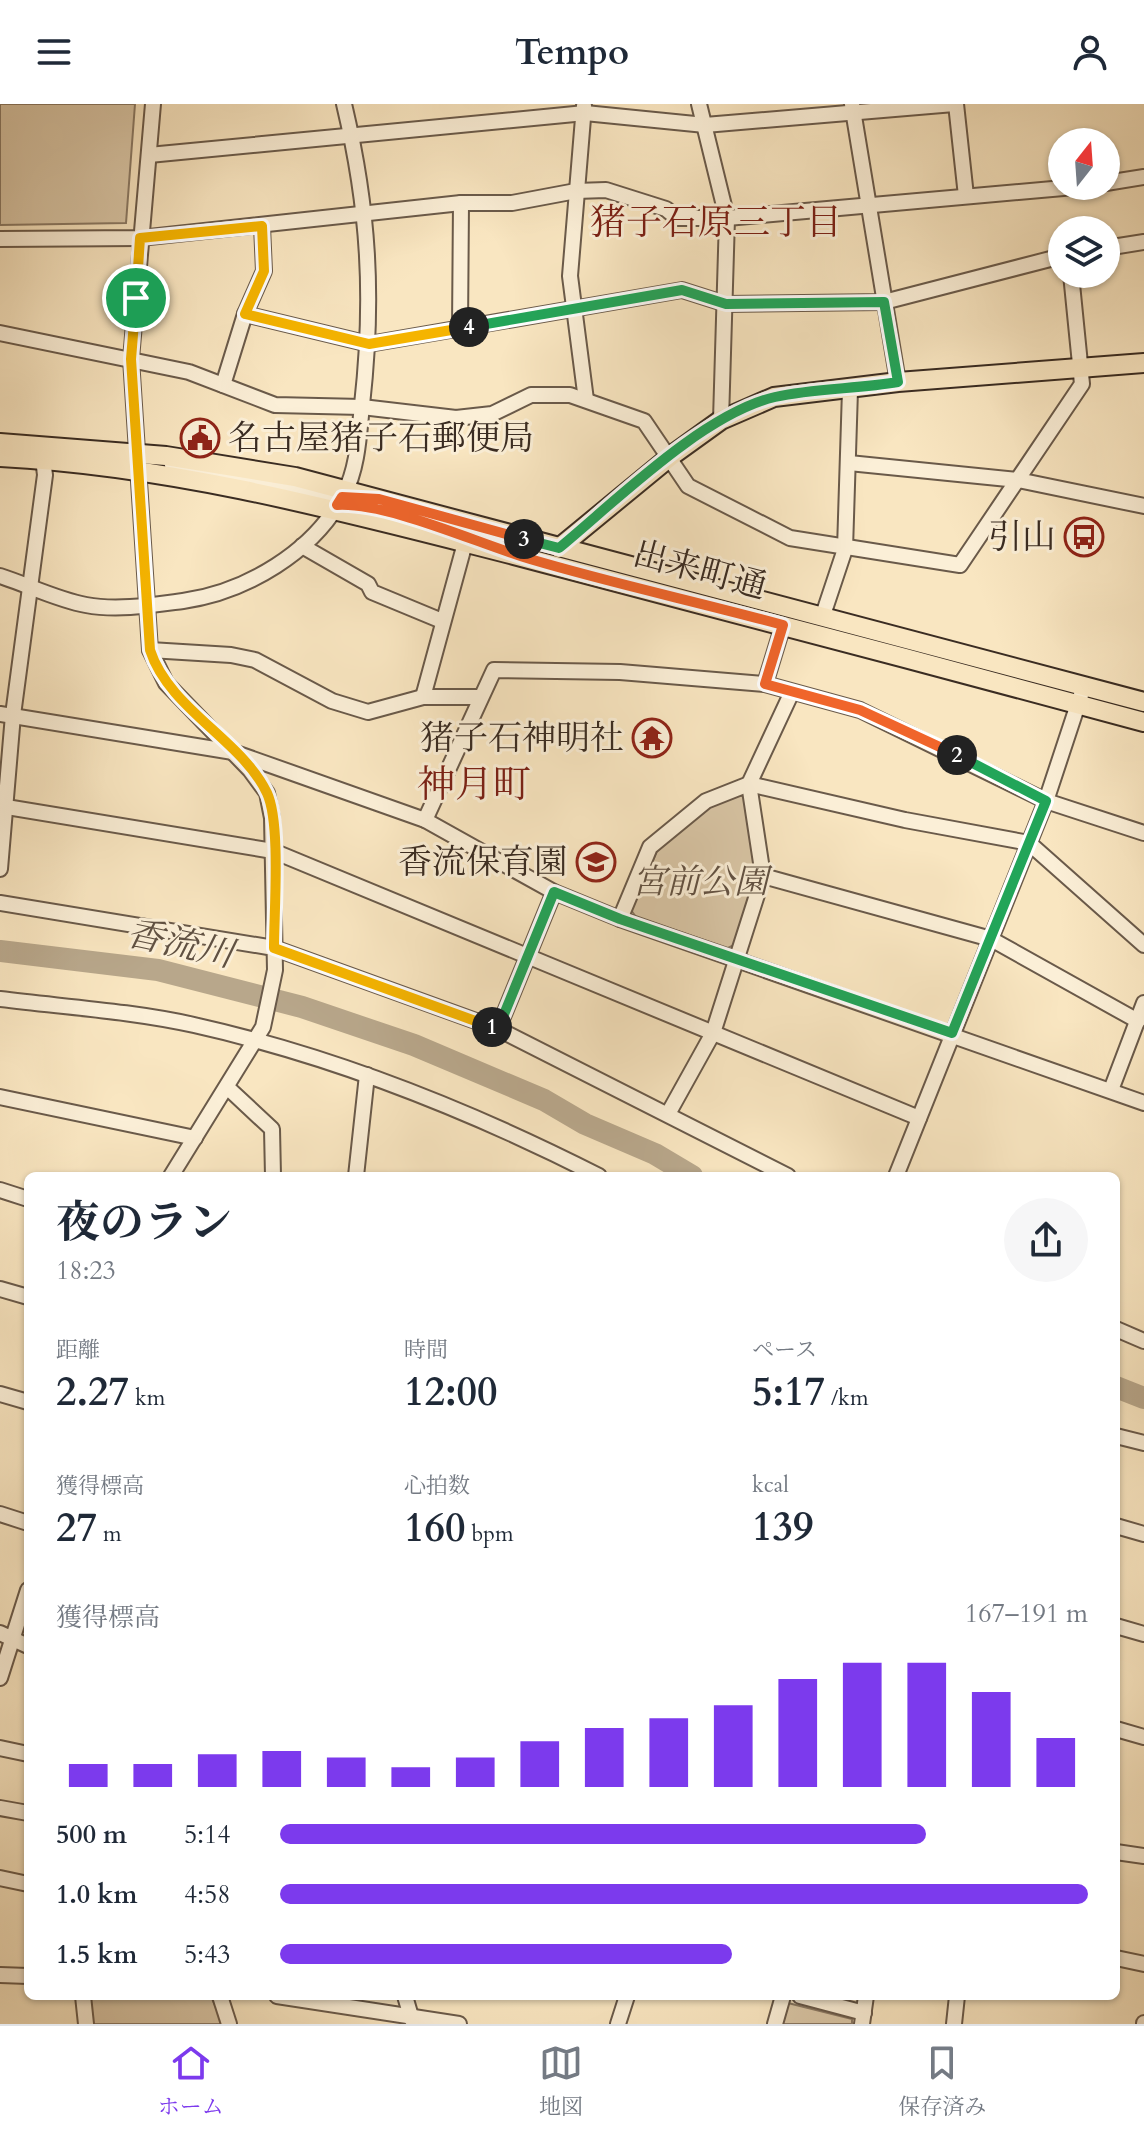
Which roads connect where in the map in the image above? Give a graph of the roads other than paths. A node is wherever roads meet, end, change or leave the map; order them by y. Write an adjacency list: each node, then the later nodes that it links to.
1 (153, 104): 9 (street)
2 (344, 104): 8 (street)
3 (699, 104): 7 (street)
4 (955, 104): 6 (street); 14 (street)
5 (584, 108): 7 (street); 8 (street); 13 (street)
6 (852, 110): 7 (street); 15 (street)
7 (705, 125): 18 (street)
8 (352, 136): 9 (street); 17 (street)
9 (149, 155): 20 (street)
10 (1144, 177): 11 (street)
11 (1120, 181)
12 (1048, 189): 14 (street)
13 (576, 191): 16 (street); 18 (street); 28 (street)
14 (966, 196): 15 (street)
15 (869, 202): 18 (street); 26 (street)
16 (461, 203): 17 (street); 30 (street)
17 (363, 215): 19 (street); 32 (street)
18 (727, 218): 27 (street)
19 (262, 226): 20 (street); 29 (street)
20 (140, 238): 21 (street); 33 (street)
21 (0, 239)
22 (1144, 242): 23 (street)
23 (1120, 246)
24 (1048, 260): 26 (street)
25 (1072, 288): 35 (street)
26 (884, 302): 27 (street); 36 (street)
27 (726, 304): 28 (street); 41 (street)
28 (577, 310): 30 (street); 39 (street)
29 (245, 314): 32 (street); 37 (street)
30 (460, 328): 32 (street)
31 (0, 333): 33 (street)
32 (369, 344): 40 (street)
33 (131, 359): 37 (street); 46 (street)
34 (1144, 363): 35 (main road)
35 (1081, 369): 36 (main road); 48 (street)
36 (898, 382): 38 (main road)
37 (223, 385): 40 (street)
38 (850, 390): 41 (main road); 47 (street)
39 (586, 400): 40 (street); 43 (street)
40 (362, 407): 49 (street)
41 (721, 420): 43 (main road)
42 (0, 443): 46 (main road, 出来町通)
43 (671, 456): 53 (main road); 54 (street)
44 (0, 457): 45 (main road, 出来町通)
45 (43, 459): 46 (main road, 出来町通); 57 (street)
46 (137, 463): 49 (main road, 出来町通); 49 (main road, 出来町通); 58 (street)
47 (849, 463): 48 (street); 54 (street)
48 (1018, 480): 50 (street); 54 (street)
49 (340, 501): 51 (main road, 出来町通); 52 (street); 53 (main road, 出来町通); 55 (street)
50 (1144, 506)
51 (465, 543): 55 (main road, 出来町通); 60 (street)
52 (302, 546): 58 (street); 60 (street)
53 (559, 548): 59 (main road, 出来町通)
54 (845, 549): 59 (street)
55 (530, 559): 61 (main road, 出来町通)
56 (0, 576): 57 (street)
57 (31, 586): 58 (street); 69 (street)
58 (146, 606): 62 (street)
59 (822, 618): 65 (main road, 出来町通)
60 (442, 621): 66 (street)
61 (783, 625): 63 (street); 65 (main road, 出来町通)
62 (150, 650): 66 (street); 71 (street)
63 (765, 684): 64 (street); 67 (street)
64 (791, 694): 72 (street); 73 (street)
65 (1080, 695): 68 (main road, 出来町通); 70 (main road, 出来町通); 73 (street)
66 (423, 697): 67 (street)
67 (479, 697): 75 (street)
68 (1144, 702)
69 (6, 714): 71 (street); 74 (street)
70 (1144, 722)
71 (233, 752): 75 (street); 78 (street)
72 (749, 784): 77 (street); 80 (street); 83 (street)
73 (1046, 801): 76 (street); 77 (street)
74 (4, 806): 78 (street); 79 (street)
75 (425, 820): 81 (street)
76 (1144, 833)
77 (1029, 843): 84 (street); 85 (street)
78 (273, 851): 86 (street); 87 (street)
79 (0, 869)
80 (763, 876): 84 (street); 88 (street)
81 (554, 892): 83 (street); 87 (street)
82 (0, 903): 86 (street)
83 (620, 919): 88 (street)
84 (991, 939): 91 (street); 94 (street)
85 (1144, 945)
86 (274, 948): 92 (street); 95 (street)
87 (527, 956): 92 (street); 93 (street)
88 (737, 958): 93 (street); 94 (street)
89 (0, 999): 95 (street)
90 (1144, 1003): 91 (street)
91 (1138, 1021): 98 (street)
92 (498, 1029): 101 (street)
93 (713, 1033): 101 (street); 102 (street)
94 (952, 1033): 98 (street); 102 (street)
95 (256, 1040): 96 (street); 97 (street)
96 (367, 1075): 104 (street); 107 (street)
97 (228, 1088): 103 (street); 106 (street)
98 (1111, 1090): 100 (street)
99 (0, 1097): 103 (street)
100 (1144, 1103)
101 (668, 1114): 108 (street)
102 (919, 1118): 109 (street)
103 (195, 1138): 105 (street)
104 (576, 1171)
105 (174, 1172)
106 (273, 1172)
107 (356, 1172)
108 (780, 1172)
109 (898, 1172)
110 (0, 1190): 111 (street)
111 (24, 1198)
112 (0, 1289): 113 (street)
113 (24, 1296)
114 (1120, 1331): 115 (street)
115 (1142, 1341)
116 (0, 1394): 117 (street)
117 (24, 1401)
118 (1120, 1437): 119 (street)
119 (1144, 1443)
120 (0, 1514): 121 (street)
121 (24, 1522)
122 (1120, 1527): 123 (street)
123 (1144, 1534)
124 (24, 1598): 127 (street)
125 (1120, 1627): 126 (street)
126 (1144, 1634)
127 (6, 1635): 128 (street); 129 (street)
128 (24, 1644)
129 (0, 1678)
130 (1120, 1730): 131 (street)
131 (1144, 1737)
132 (0, 1748): 133 (street)
133 (24, 1753)
134 (0, 1808): 135 (street)
135 (24, 1812)
136 (1120, 1853): 137 (street)
137 (1144, 1856)
138 (0, 1878): 139 (street)
139 (24, 1883)
140 (1120, 1959): 141 (street)
141 (1144, 1964)
142 (0, 1975): 143 (street)
143 (24, 1976)
144 (83, 2000): 153 (street)
145 (221, 2000): 154 (street)
146 (300, 2000): 152 (street)
147 (626, 2000): 156 (street)
148 (782, 2000): 157 (street)
149 (811, 2000): 151 (street)
150 (957, 2000): 158 (street)
151 (863, 2018)
152 (412, 2019): 155 (street)
153 (86, 2024)
154 (229, 2024)
155 (459, 2024)
156 (618, 2024)
157 (775, 2024)
158 (954, 2024)

